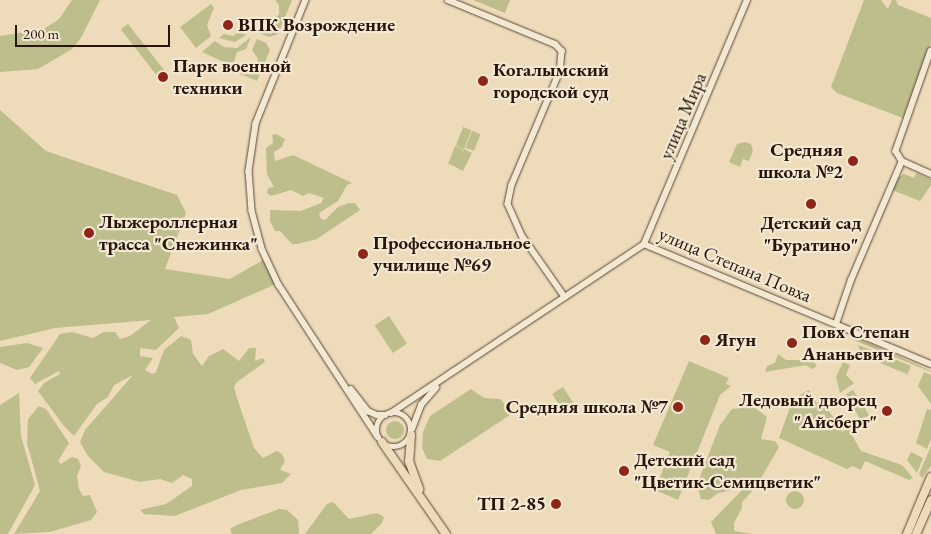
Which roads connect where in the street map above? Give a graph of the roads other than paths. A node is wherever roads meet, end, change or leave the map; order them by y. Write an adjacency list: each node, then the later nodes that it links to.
1 (306, 0): 11 (street)
2 (448, 0): 8 (street)
3 (747, 0): 7 (street, улица Мира)
4 (931, 51): 5 (street)
5 (902, 161): 6 (street); 9 (street)
6 (931, 174)
7 (644, 244): 8 (street, улица Степана Повха); 9 (street, улица Степана Повха)
8 (565, 297): 12 (street, улица Степана Повха)
9 (836, 324): 10 (street, улица Степана Повха)
10 (930, 363)
11 (338, 372): 13 (street); 15 (street)
12 (444, 380): 13 (street, улица Степана Повха); 14 (street, улица Степана Повха)
13 (390, 414): 14 (street); 15 (street)
14 (411, 433): 15 (street); 18 (main road)
15 (380, 439): 18 (main road)
16 (931, 477): 20 (main road)
17 (931, 500): 21 (main road)
18 (429, 509): 19 (main road)
19 (446, 534)
20 (907, 534)
21 (916, 534)

